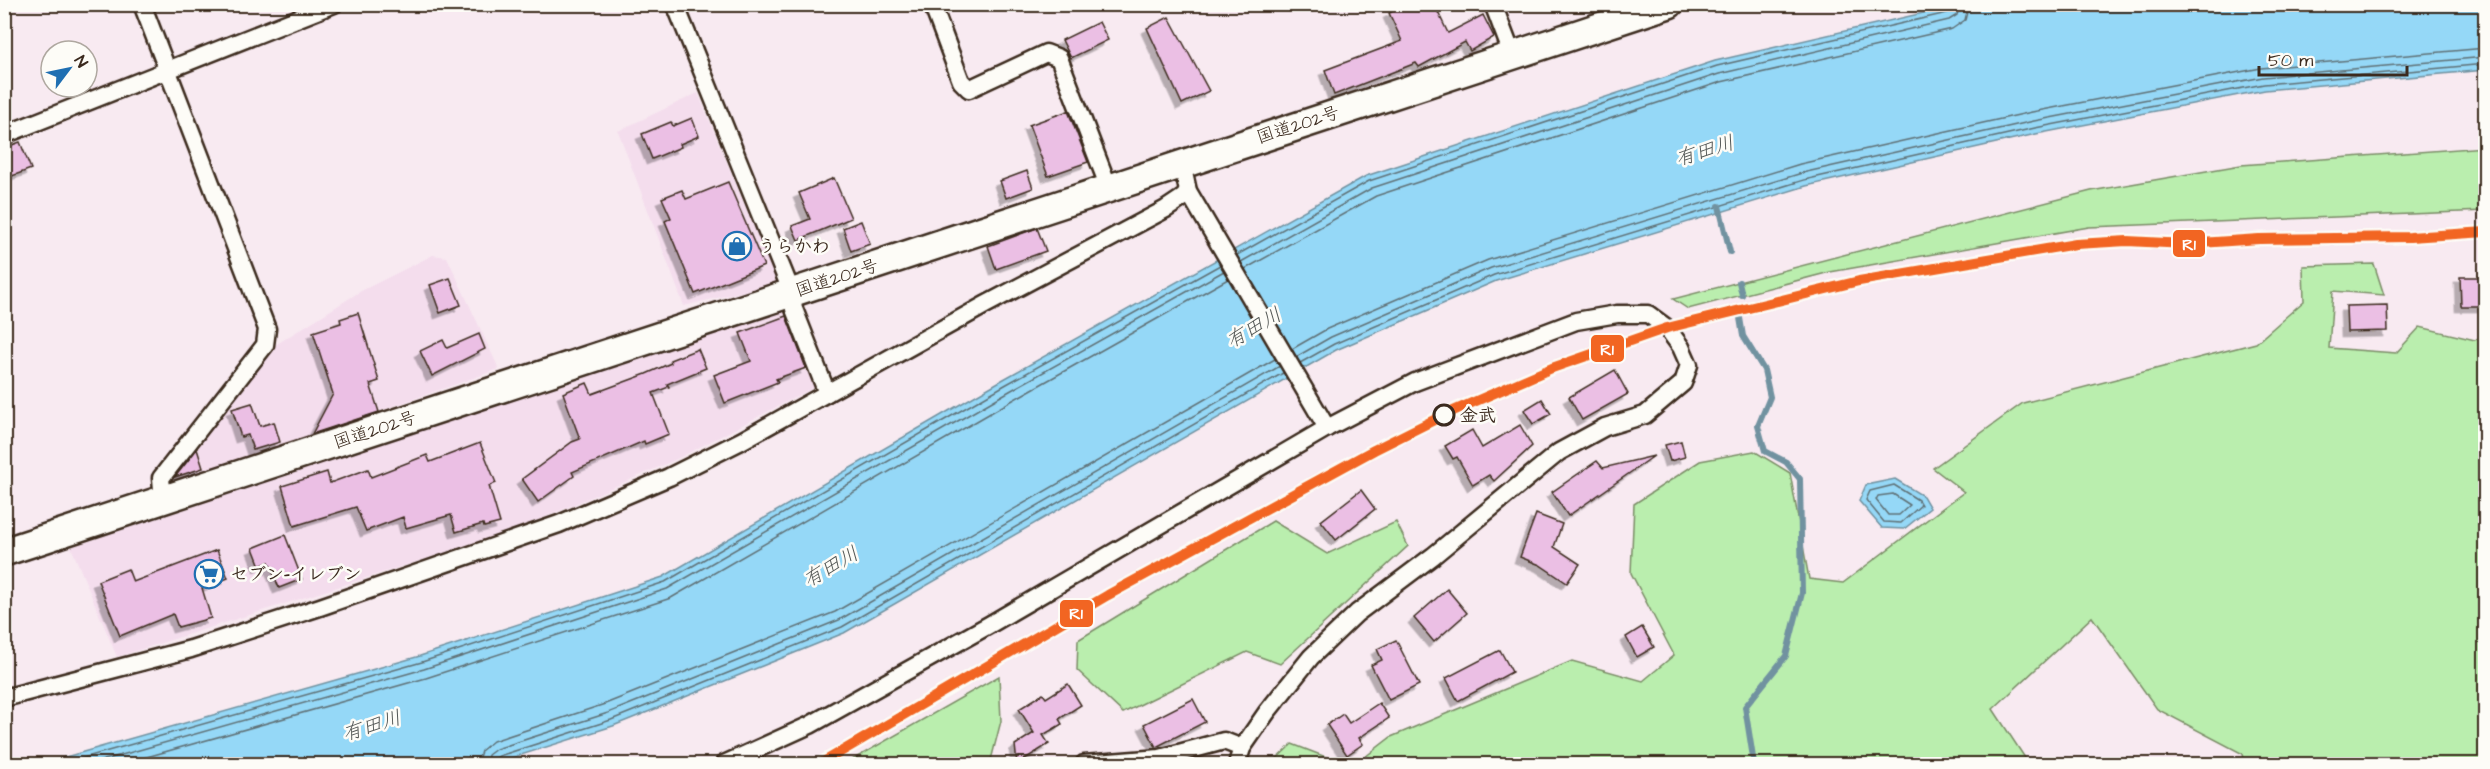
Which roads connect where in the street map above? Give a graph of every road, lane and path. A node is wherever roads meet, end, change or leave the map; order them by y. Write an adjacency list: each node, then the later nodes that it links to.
1 (142, 4): 8 (street)
2 (334, 4): 8 (street)
3 (675, 4): 13 (street)
4 (932, 4): 11 (street)
5 (1493, 4): 7 (street)
6 (1669, 4): 7 (highway, 国道202号)
7 (1512, 54): 10 (highway, 国道202号)
8 (168, 70): 9 (street); 16 (street)
9 (4, 135)
10 (1182, 164): 11 (highway, 国道202号); 12 (street)
11 (1109, 188): 13 (highway, 国道202号)
12 (1188, 191): 14 (street); 15 (street)
13 (792, 293): 14 (street); 16 (highway, 国道202号)
14 (827, 393): 18 (street)
15 (1327, 428): 19 (street); 20 (street)
16 (163, 500): 17 (highway, 国道202号)
17 (4, 552)
18 (4, 698)
19 (1242, 748): 21 (street); 22 (street)
20 (724, 765)
21 (1084, 765)
22 (1237, 765)

